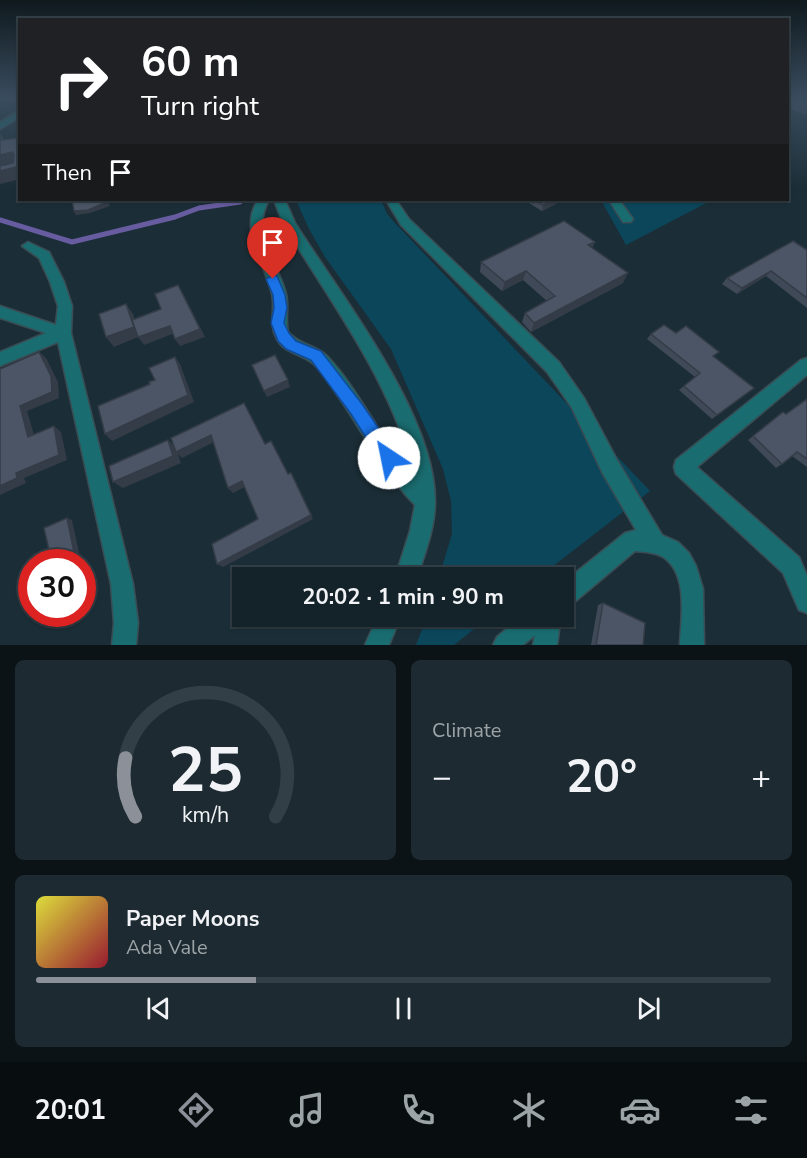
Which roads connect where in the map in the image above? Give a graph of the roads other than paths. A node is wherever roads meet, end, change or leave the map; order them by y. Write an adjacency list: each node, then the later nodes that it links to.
1 (262, 201): 11 (street)
2 (279, 201): 11 (street)
3 (396, 201): 12 (street)
4 (615, 201): 5 (street)
5 (627, 219)
6 (28, 246): 8 (street)
7 (0, 312): 8 (street)
8 (63, 333): 9 (street); 19 (street)
9 (0, 358)
10 (807, 365): 15 (street)
11 (425, 501): 13 (street)
12 (654, 541): 14 (street); 23 (street)
13 (410, 567)
14 (574, 588)
15 (807, 602)
16 (385, 627): 20 (street)
17 (527, 627): 21 (street)
18 (548, 627): 22 (street)
19 (124, 645)
20 (377, 645)
21 (506, 645)
22 (545, 645)
23 (692, 645)

